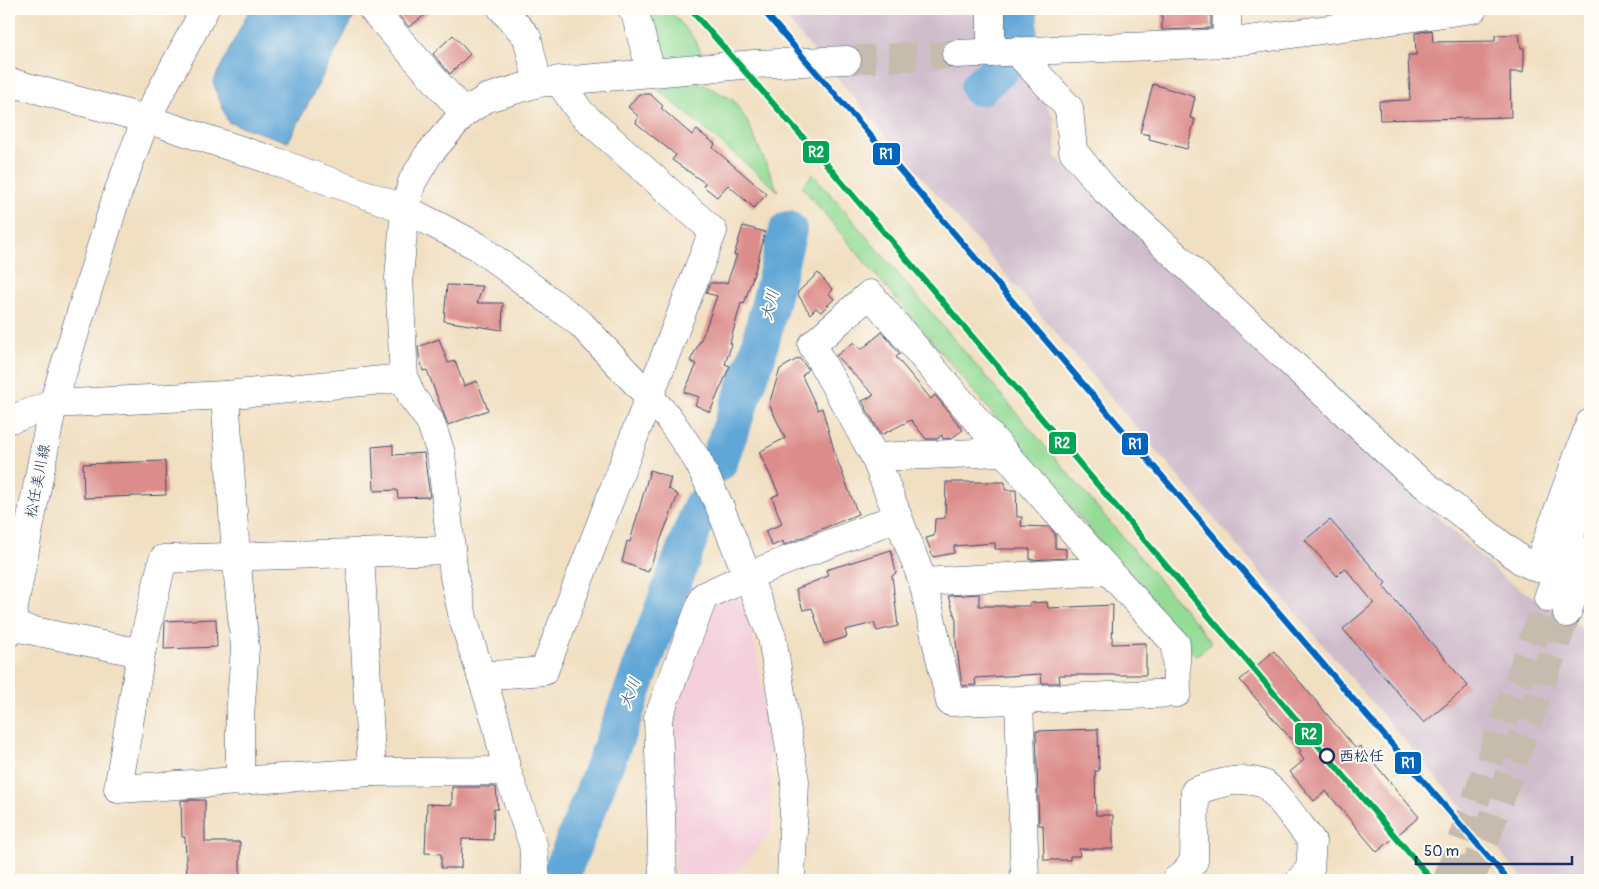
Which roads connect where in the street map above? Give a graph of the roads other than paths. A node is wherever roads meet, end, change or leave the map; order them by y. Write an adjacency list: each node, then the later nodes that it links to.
1 (205, 9): 16 (street, 松任美川線)
2 (372, 9): 15 (street)
3 (502, 9): 13 (street)
4 (632, 9): 12 (street)
5 (991, 9): 9 (street)
6 (1227, 9): 8 (street)
7 (1474, 9): 8 (street)
8 (1227, 43): 9 (street)
9 (1004, 52): 10 (street); 23 (street)
10 (956, 54)
11 (847, 60): 12 (street)
12 (651, 72): 13 (street)
13 (548, 81): 15 (street); 20 (street)
14 (9, 82): 16 (street)
15 (464, 113): 17 (street)
16 (146, 119): 17 (street); 21 (street, 松任美川線)
17 (405, 209): 18 (street); 20 (street)
18 (404, 378): 19 (street); 28 (street)
19 (225, 395): 21 (street); 31 (street)
20 (648, 396): 33 (street); 37 (street)
21 (53, 404): 22 (street); 35 (street, 松任美川線)
22 (9, 418)
23 (1590, 423)
24 (1002, 452): 25 (street); 25 (street); 32 (street)
25 (875, 457): 27 (street)
26 (1590, 480): 29 (street)
27 (898, 517): 33 (street); 34 (street)
28 (451, 550): 30 (street); 37 (street)
29 (1590, 550)
30 (360, 554): 31 (street); 40 (street)
31 (236, 556): 36 (street); 41 (street)
32 (1107, 571): 34 (street); 38 (street)
33 (747, 576): 43 (street); 44 (street)
34 (923, 582): 38 (street)
35 (10, 630): 36 (street)
36 (141, 653): 41 (street)
37 (481, 676): 39 (street)
38 (1018, 700): 45 (street)
39 (507, 771): 40 (street); 42 (street)
40 (372, 772): 41 (street)
41 (240, 782)
42 (536, 880)
43 (663, 880)
44 (791, 880)
45 (1025, 880)
46 (1176, 880): 47 (street)
47 (1300, 880)

